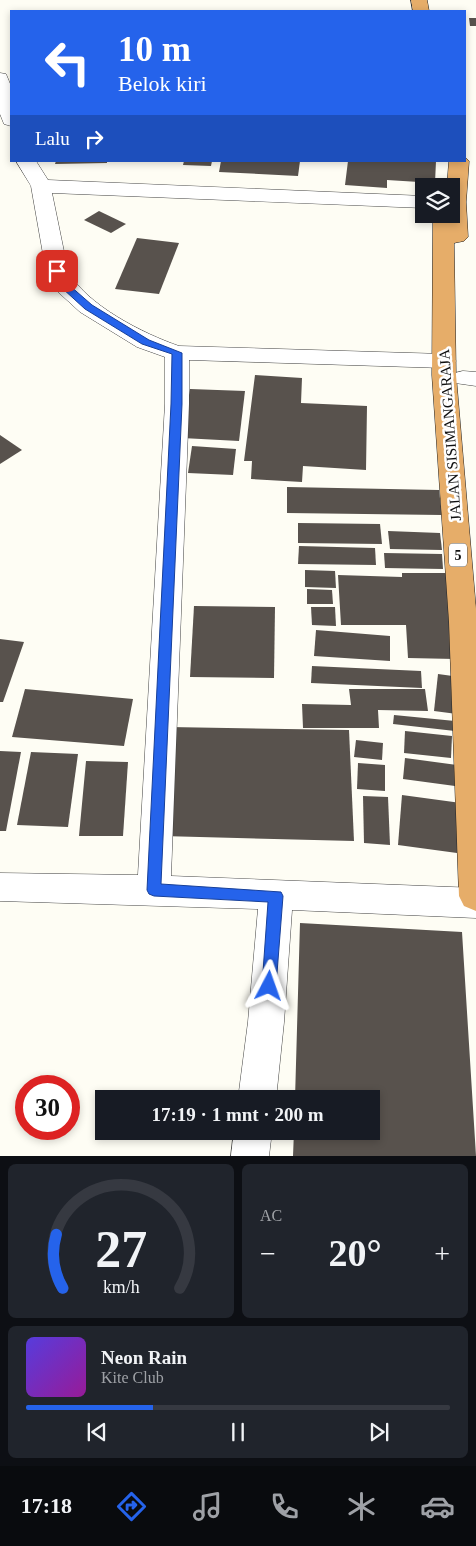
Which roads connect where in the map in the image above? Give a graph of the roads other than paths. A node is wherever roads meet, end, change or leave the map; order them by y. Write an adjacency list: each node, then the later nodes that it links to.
1 (0, 78): 2 (street)
2 (10, 116)
3 (27, 162): 7 (street)
4 (445, 162): 6 (highway)
5 (458, 162): 11 (highway, JALAN SISIMANGARAJA / 5)
6 (444, 178)
7 (41, 186): 8 (street); 10 (street)
8 (415, 202)
9 (444, 223): 11 (highway, JALAN SISIMANGARAJA / 5)
10 (177, 353): 11 (street); 14 (street)
11 (461, 373): 12 (highway, JALAN SISIMANGARAJA / 5); 16 (highway, JALAN SISIMANGARAJA / 5)
12 (476, 549)
13 (0, 887): 14 (street)
14 (154, 890): 15 (street)
15 (276, 896): 17 (street); 18 (street)
16 (476, 896)
17 (476, 903)
18 (258, 1090)
19 (252, 1140): 20 (street)
20 (250, 1156)

